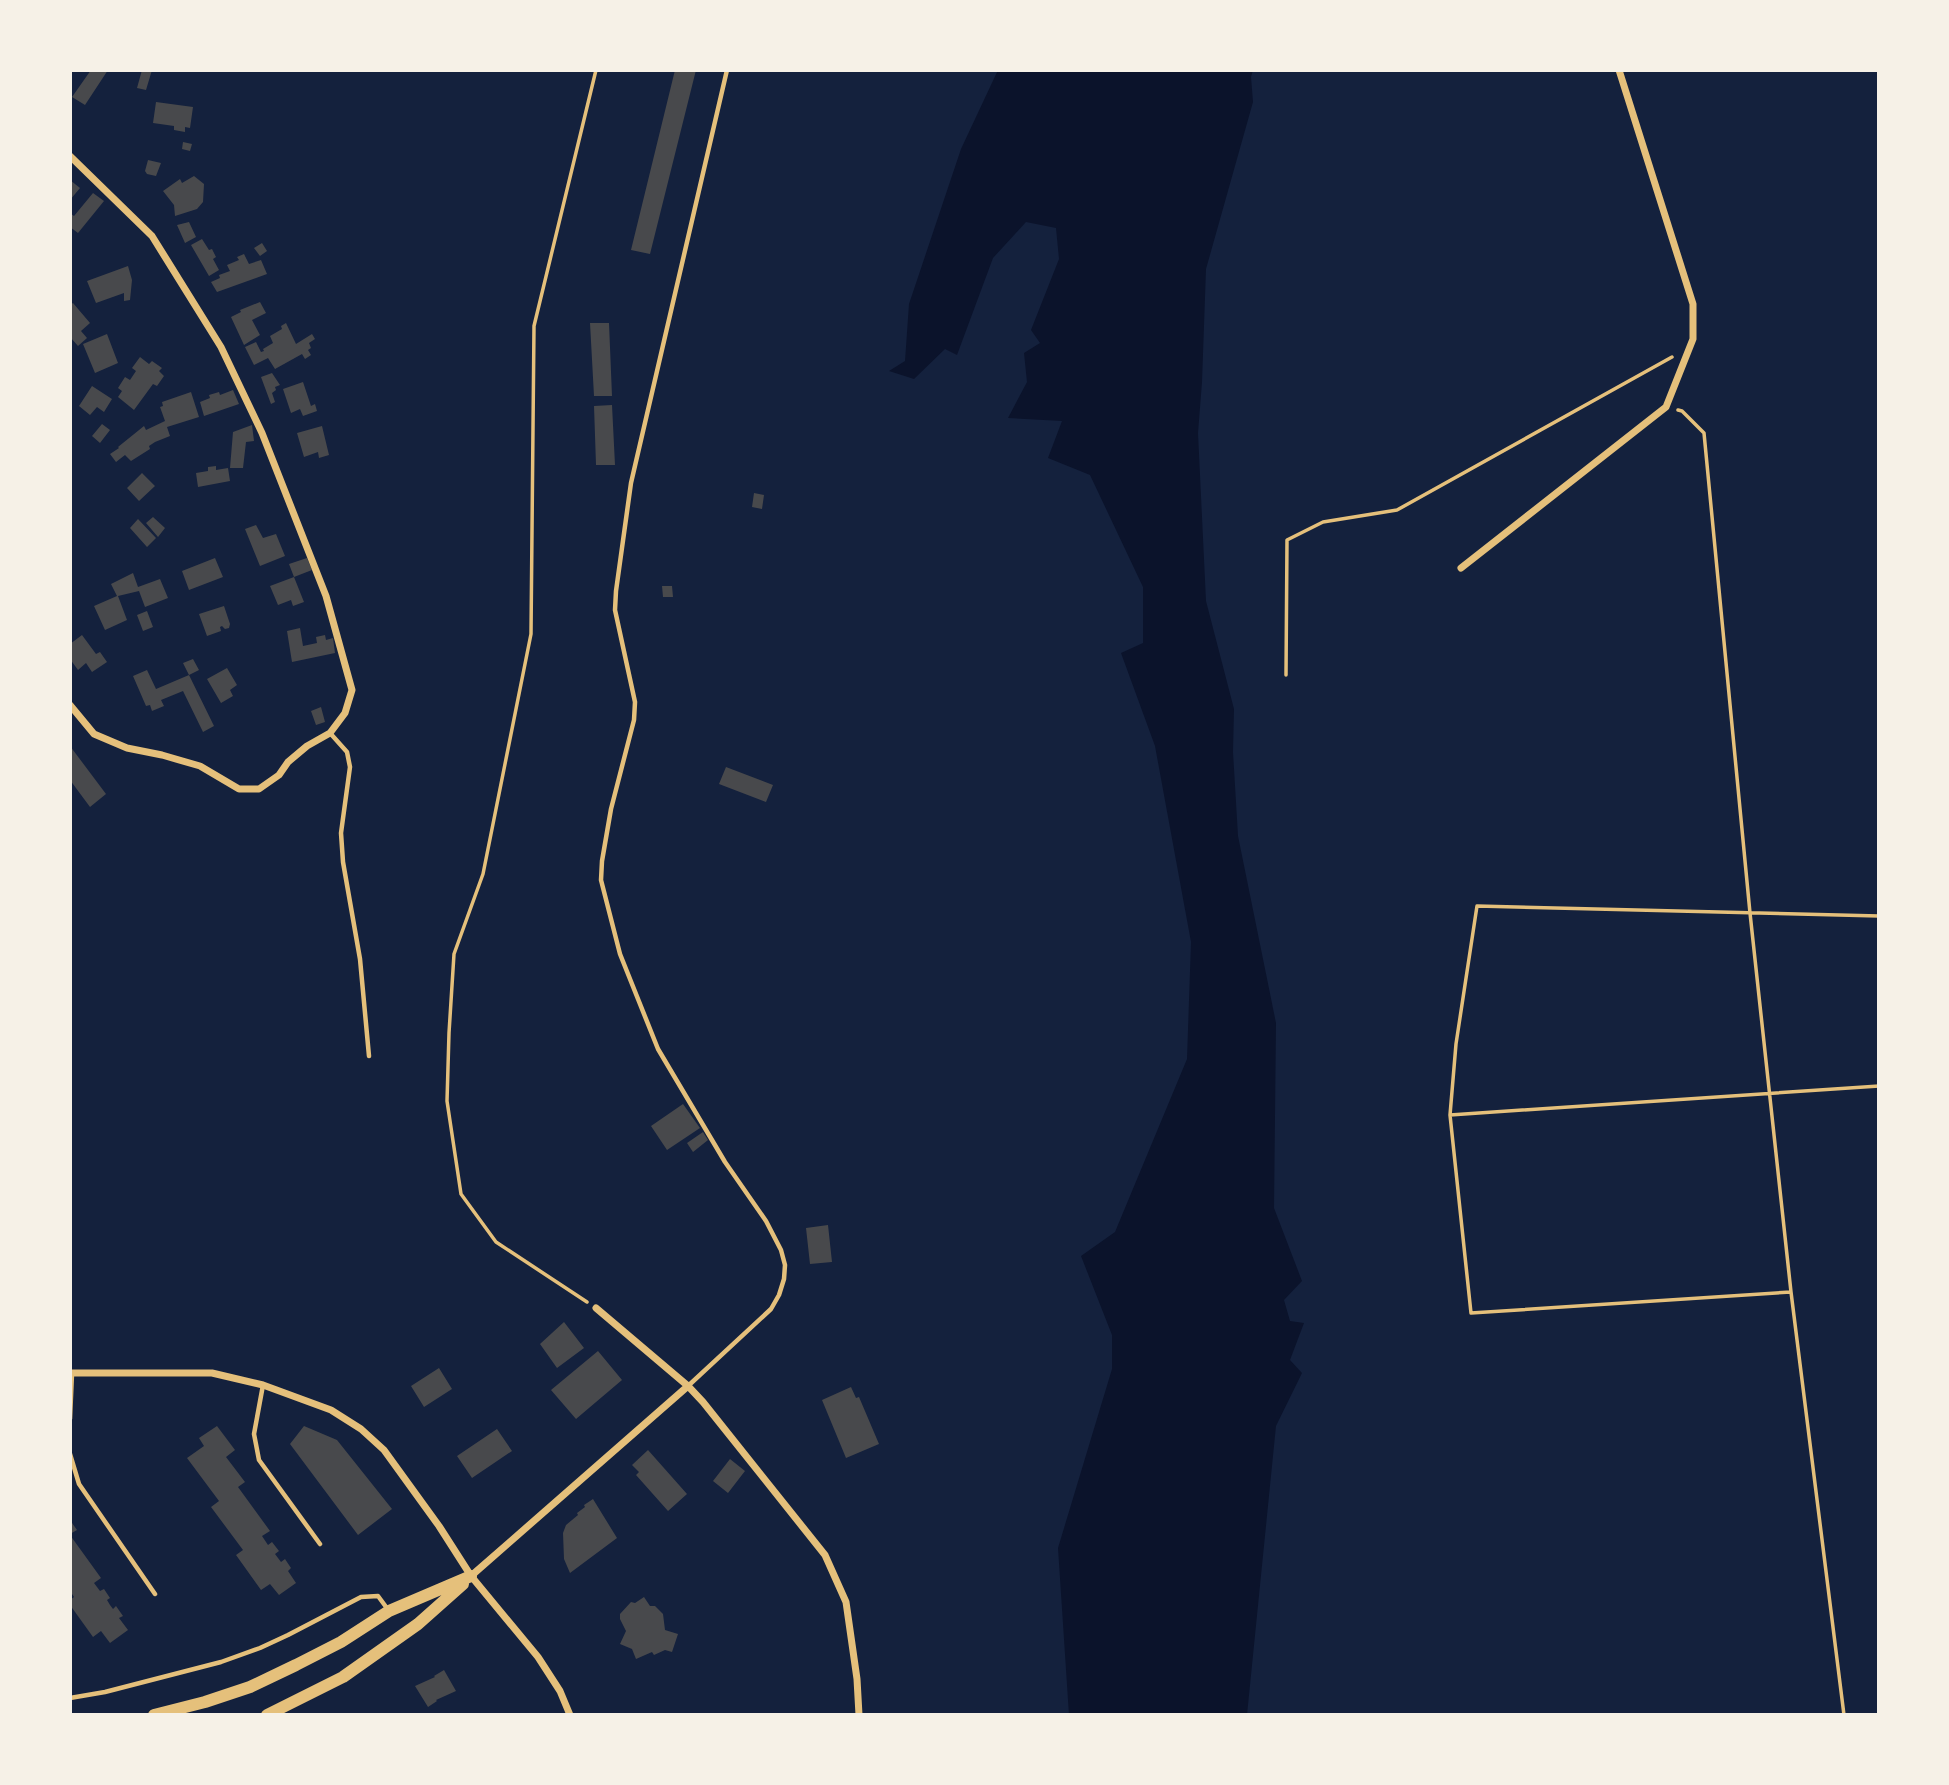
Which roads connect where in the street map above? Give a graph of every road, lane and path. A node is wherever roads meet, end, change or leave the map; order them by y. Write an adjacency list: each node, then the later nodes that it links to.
1 (596, 70): 18 (path)
2 (727, 70): 21 (lane)
3 (1619, 70): 5 (street)
4 (70, 156): 10 (street)
5 (1689, 348): 6 (street); 8 (path)
6 (1666, 407): 7 (street); 11 (path)
7 (1461, 568)
8 (1286, 675)
9 (70, 705): 10 (street)
10 (330, 733): 13 (lane)
11 (1750, 913): 12 (path); 15 (path); 16 (path)
12 (1879, 916)
13 (369, 1056)
14 (1879, 1086): 15 (path)
15 (1770, 1093): 16 (path); 17 (path)
16 (1450, 1115): 17 (path)
17 (1791, 1292): 33 (path)
18 (596, 1308): 21 (street)
19 (71, 1373): 20 (street); 22 (lane)
20 (263, 1385): 24 (lane); 25 (street)
21 (688, 1386): 25 (street); 32 (street)
22 (70, 1419)
23 (70, 1454): 26 (lane)
24 (320, 1544)
25 (471, 1576): 27 (main road); 30 (main road); 31 (street)
26 (155, 1594)
27 (389, 1611): 28 (lane); 29 (main road)
28 (70, 1698)
29 (154, 1715)
30 (267, 1715)
31 (570, 1715)
32 (859, 1715)
33 (1844, 1715)

